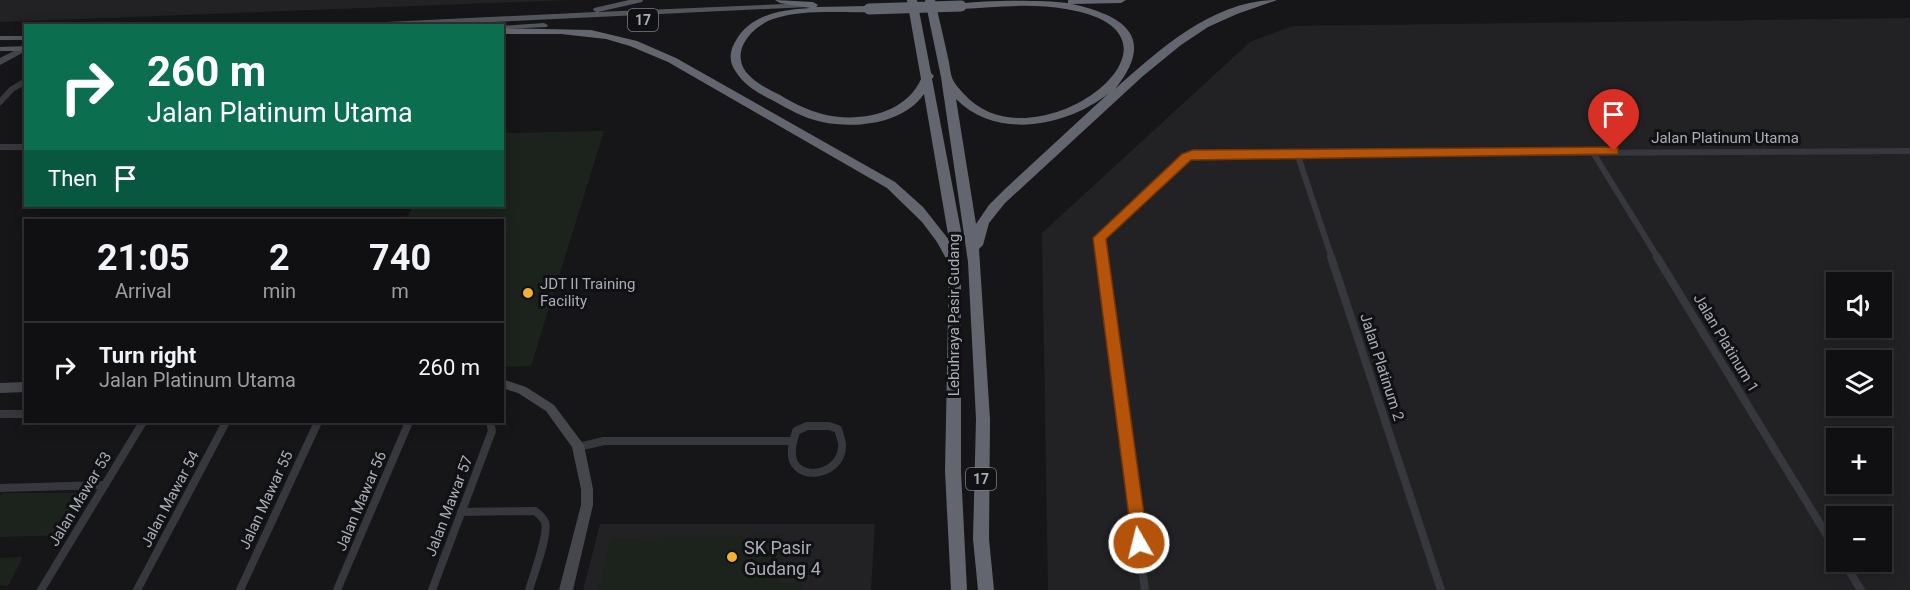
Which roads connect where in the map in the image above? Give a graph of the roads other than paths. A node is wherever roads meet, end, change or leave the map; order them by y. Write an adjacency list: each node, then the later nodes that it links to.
1 (639, 0): 12 (main road)
2 (780, 0): 9 (highway)
3 (912, 0): 24 (highway, Lebuhraya Pasir Gudang / 17)
4 (930, 0): 25 (highway, 17)
5 (1121, 0): 8 (highway)
6 (1272, 0): 34 (highway)
7 (956, 3): 8 (highway, 17); 10 (highway, 17, bridge)
8 (1041, 3): 25 (highway)
9 (808, 5): 10 (highway, 17); 12 (main road, 17)
10 (869, 6): 11 (highway, 17)
11 (784, 14): 14 (main road, 17); 24 (highway)
12 (570, 16): 13 (main road, 17)
13 (390, 24)
14 (504, 29)
15 (504, 29): 33 (highway)
16 (24, 38): 17 (main road)
17 (0, 39)
18 (24, 48): 19 (main road)
19 (0, 49)
20 (24, 49): 22 (street)
21 (24, 57): 23 (street)
22 (0, 62)
23 (0, 71)
24 (928, 76): 33 (highway, Lebuhraya Pasir Gudang / 17)
25 (947, 77): 34 (highway, Lebuhraya Pasir Gudang / 17)
26 (24, 82): 27 (street)
27 (0, 102)
28 (0, 147): 29 (street)
29 (24, 147)
30 (1592, 151): 31 (street, Jalan Platinum Utama); 32 (street, Jalan Platinum Utama); 50 (street, Jalan Platinum 1)
31 (1910, 151)
32 (1297, 153): 61 (street, Jalan Platinum Utama); 62 (street, Jalan Platinum 2)
33 (954, 262): 59 (highway, Lebuhraya Pasir Gudang / 17)
34 (975, 262): 60 (highway, Lebuhraya Pasir Gudang / 17)
35 (504, 384): 46 (street)
36 (24, 387): 37 (street)
37 (0, 388)
38 (0, 414): 39 (street)
39 (24, 414)
40 (142, 423): 47 (street, Jalan Mawar 53)
41 (225, 423): 53 (street, Jalan Mawar 54)
42 (318, 423): 54 (street, Jalan Mawar 55)
43 (409, 423): 55 (street, Jalan Mawar 56)
44 (490, 423): 49 (street, Jalan Mawar 57)
45 (792, 441): 45 (street); 46 (street)
46 (579, 447): 58 (street)
47 (105, 484): 48 (street); 52 (street, Jalan Mawar 53)
48 (0, 488)
49 (461, 512): 56 (street, Jalan Mawar 57); 57 (street)
50 (1826, 534)
51 (1850, 572): 63 (street)
52 (41, 590)
53 (137, 590)
54 (240, 590)
55 (338, 590)
56 (432, 590)
57 (529, 590)
58 (566, 590)
59 (959, 590)
60 (986, 590)
61 (1145, 590)
62 (1441, 590)
63 (1861, 590)

